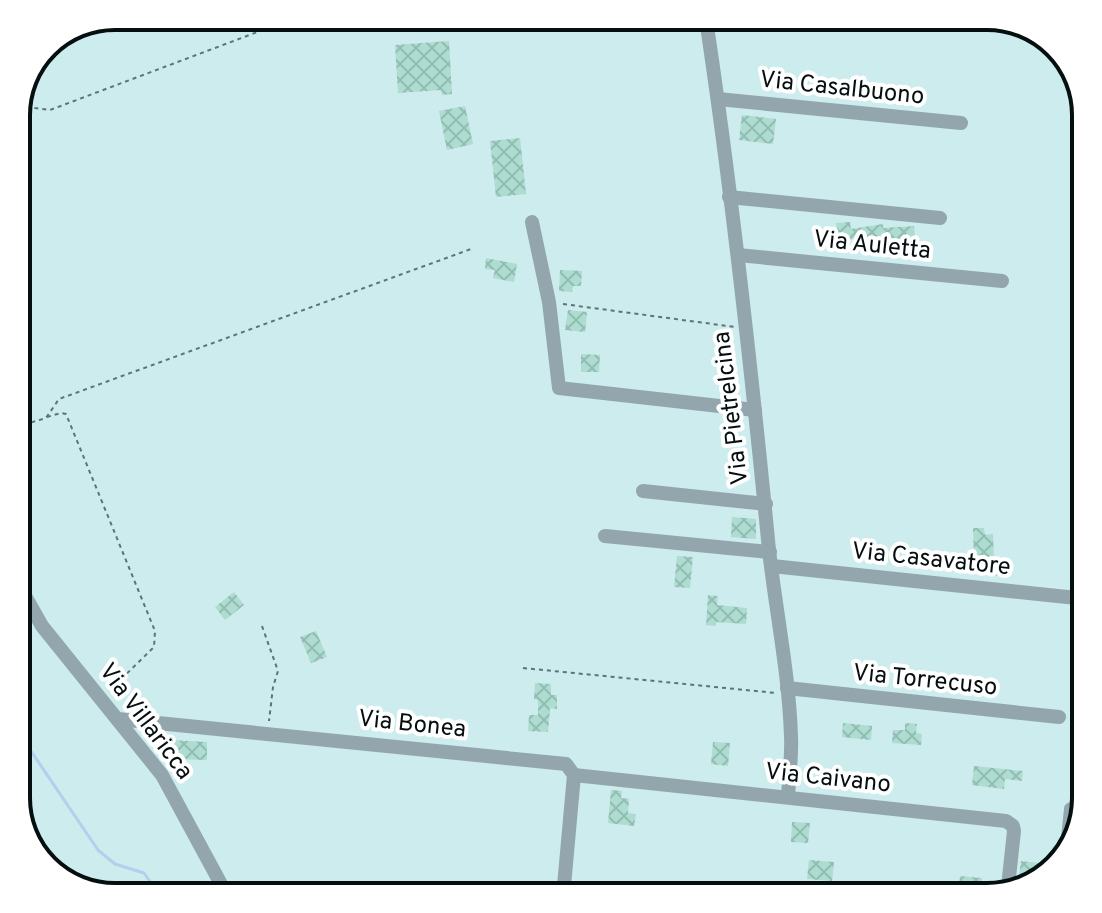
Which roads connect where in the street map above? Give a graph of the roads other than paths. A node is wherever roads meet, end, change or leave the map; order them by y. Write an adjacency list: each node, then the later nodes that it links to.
1 (708, 30): 2 (street, Via Pietrelcina)
2 (718, 99): 3 (street, Via Casalbuono); 4 (street, Via Pietrelcina)
3 (961, 123)
4 (729, 197): 5 (street); 7 (street, Via Pietrelcina)
5 (940, 218)
6 (532, 222): 9 (street)
7 (738, 255): 8 (street, Via Auletta); 9 (street, Via Pietrelcina)
8 (1002, 281)
9 (755, 410): 11 (street, Via Pietrelcina)
10 (643, 491): 11 (street)
11 (766, 504): 13 (street, Via Pietrelcina)
12 (605, 536): 13 (street, Via Casavatore)
13 (771, 559): 14 (street, Via Casavatore); 16 (street, Via Pietrelcina)
14 (1072, 597)
15 (30, 605): 18 (street, Via Villaricca)
16 (787, 690): 17 (street, Via Torrecuso); 20 (street, Via Pietrelcina)
17 (1059, 717)
18 (118, 719): 19 (street, Via Bonea); 22 (street, Via Villaricca)
19 (574, 775): 20 (street, Via Caivano); 23 (street)
20 (788, 797): 21 (street, Via Caivano)
21 (1009, 879)
22 (221, 883)
23 (564, 883)

